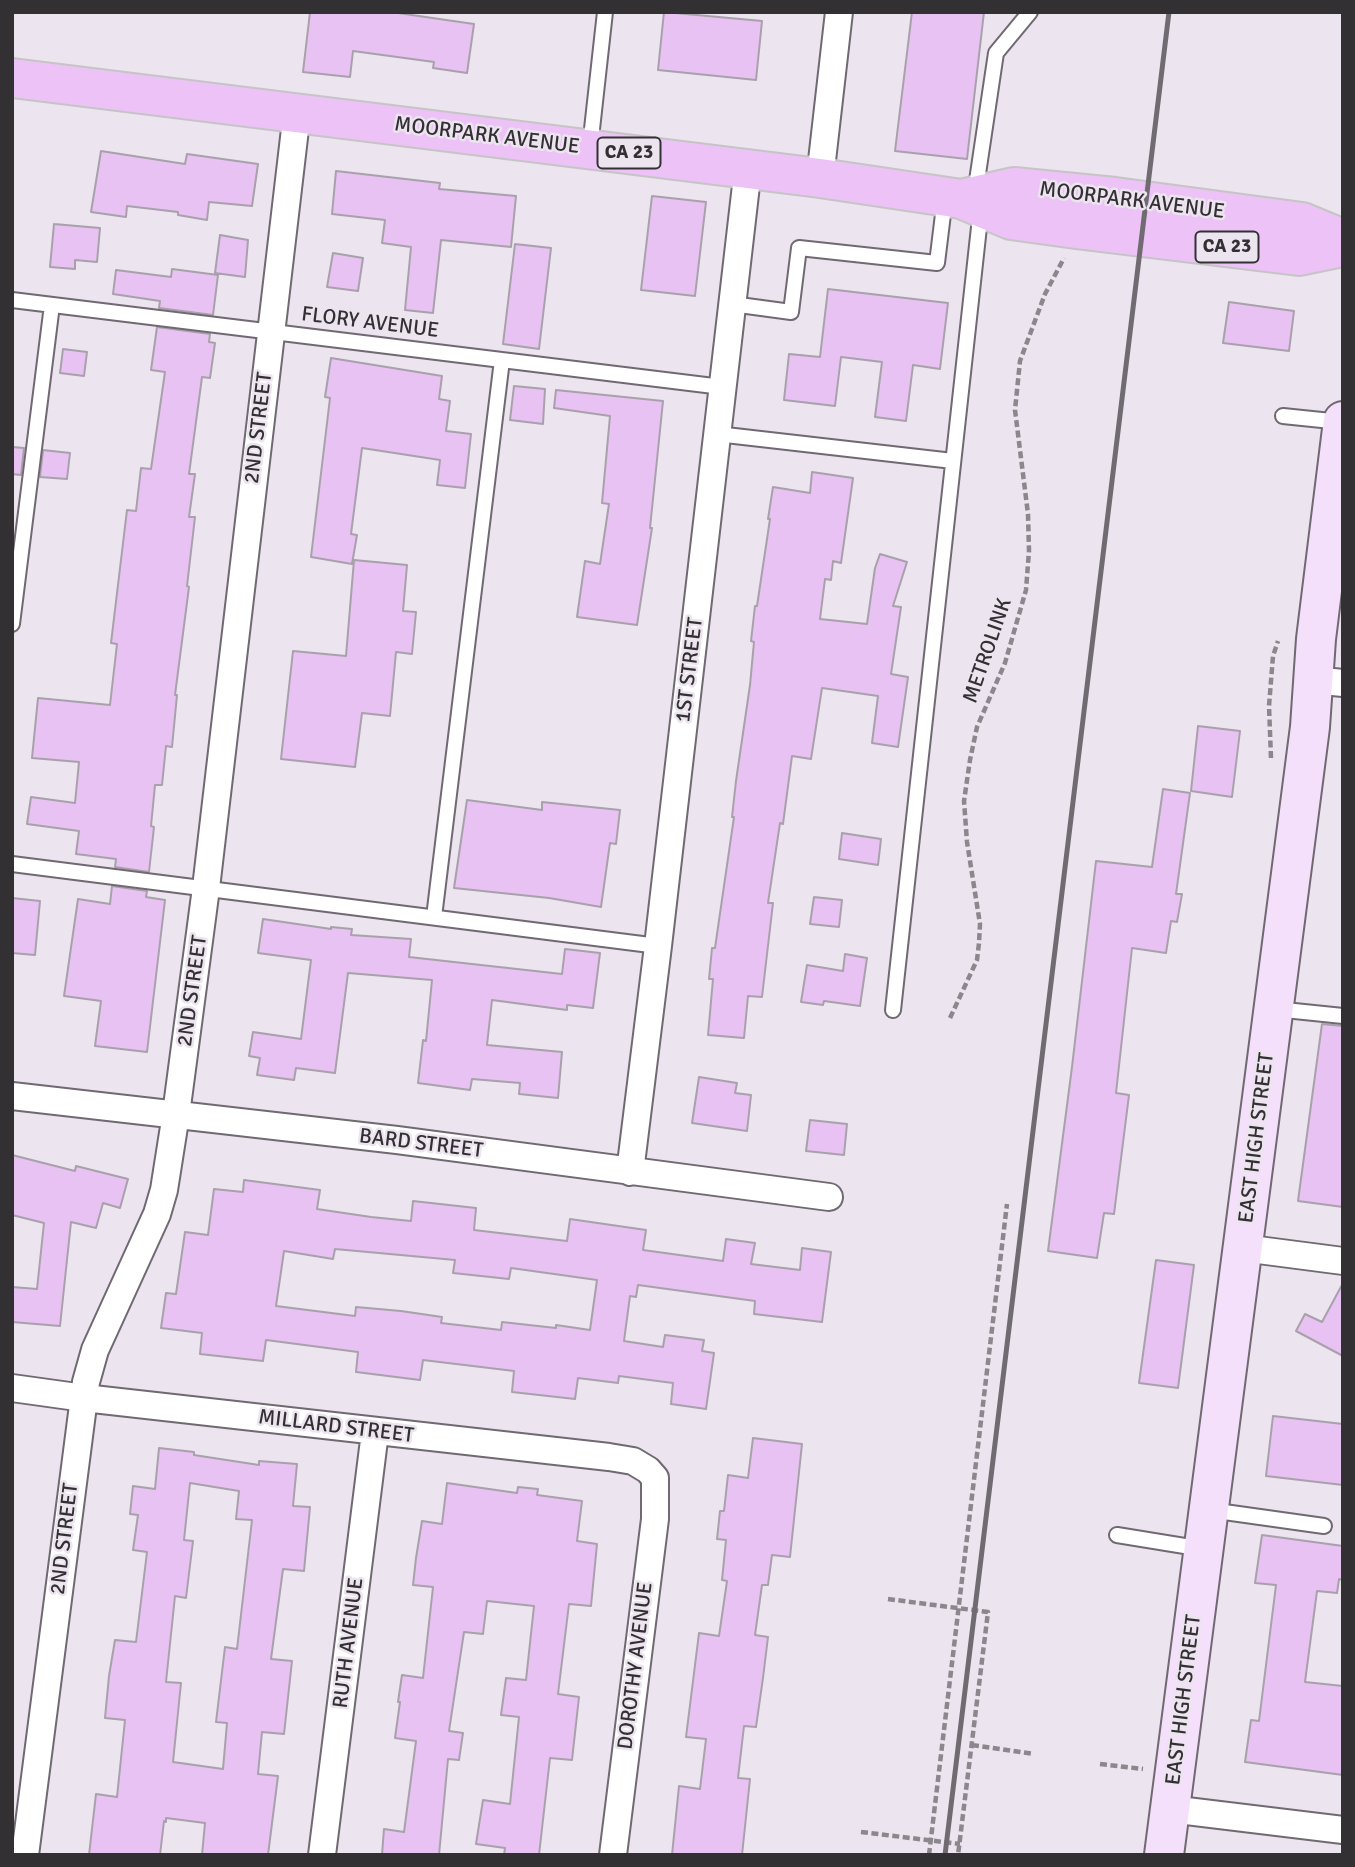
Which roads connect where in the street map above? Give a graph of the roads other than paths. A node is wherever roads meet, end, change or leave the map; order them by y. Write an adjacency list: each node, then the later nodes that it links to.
1 (605, 12): 6 (lane)
2 (839, 12): 8 (street)
3 (1030, 12): 9 (lane)
4 (12, 78): 5 (main road, MOORPARK AVENUE / CA 23)
5 (297, 112): 6 (main road, MOORPARK AVENUE / CA 23); 15 (street, 2ND STREET)
6 (590, 148): 7 (main road, MOORPARK AVENUE / CA 23)
7 (748, 168): 8 (main road, MOORPARK AVENUE / CA 23); 13 (street, 1ST STREET)
8 (820, 178): 9 (main road, MOORPARK AVENUE / CA 23)
9 (966, 200): 10 (main road, MOORPARK AVENUE / CA 23); 11 (main road, MOORPARK AVENUE / CA 23); 13 (lane); 21 (lane)
10 (1343, 239)
11 (1343, 247)
12 (12, 300): 14 (lane, FLORY AVENUE)
13 (732, 304): 17 (street, 1ST STREET)
14 (52, 305): 15 (lane, FLORY AVENUE); 23 (lane)
15 (270, 333): 16 (lane, FLORY AVENUE); 26 (street, 2ND STREET)
16 (502, 360): 17 (lane, FLORY AVENUE); 27 (lane)
17 (722, 387): 20 (street, 1ST STREET)
18 (1283, 416): 19 (lane)
19 (1343, 421): 22 (street, EAST HIGH STREET)
20 (717, 434): 21 (lane); 28 (street, 1ST STREET)
21 (953, 461): 30 (lane)
22 (1339, 475): 24 (street, EAST HIGH STREET)
23 (12, 624)
24 (1328, 682): 29 (street, EAST HIGH STREET)
25 (12, 864): 26 (lane)
26 (206, 888): 27 (lane); 33 (street, 2ND STREET)
27 (434, 917): 28 (lane)
28 (658, 946): 34 (street, 1ST STREET)
29 (1273, 1009): 31 (lane); 36 (street, EAST HIGH STREET)
30 (893, 1010)
31 (1343, 1016)
32 (12, 1096): 33 (street, BARD STREET)
33 (176, 1114): 34 (street, BARD STREET); 39 (street, 2ND STREET)
34 (630, 1172): 35 (street, BARD STREET)
35 (830, 1197)
36 (1243, 1248): 37 (street); 42 (street, EAST HIGH STREET)
37 (1343, 1261)
38 (12, 1388): 39 (street, MILLARD STREET)
39 (84, 1398): 40 (street, MILLARD STREET); 48 (street, 2ND STREET)
40 (375, 1432): 41 (street, MILLARD STREET); 49 (street, RUTH AVENUE)
41 (655, 1478): 50 (street, DOROTHY AVENUE)
42 (1209, 1509): 43 (lane); 45 (street, EAST HIGH STREET)
43 (1324, 1526)
44 (1117, 1535): 45 (lane)
45 (1204, 1549): 46 (street, EAST HIGH STREET)
46 (1170, 1809): 47 (street); 51 (street, EAST HIGH STREET)
47 (1343, 1830)
48 (25, 1855)
49 (322, 1855)
50 (613, 1855)
51 (1164, 1855)

